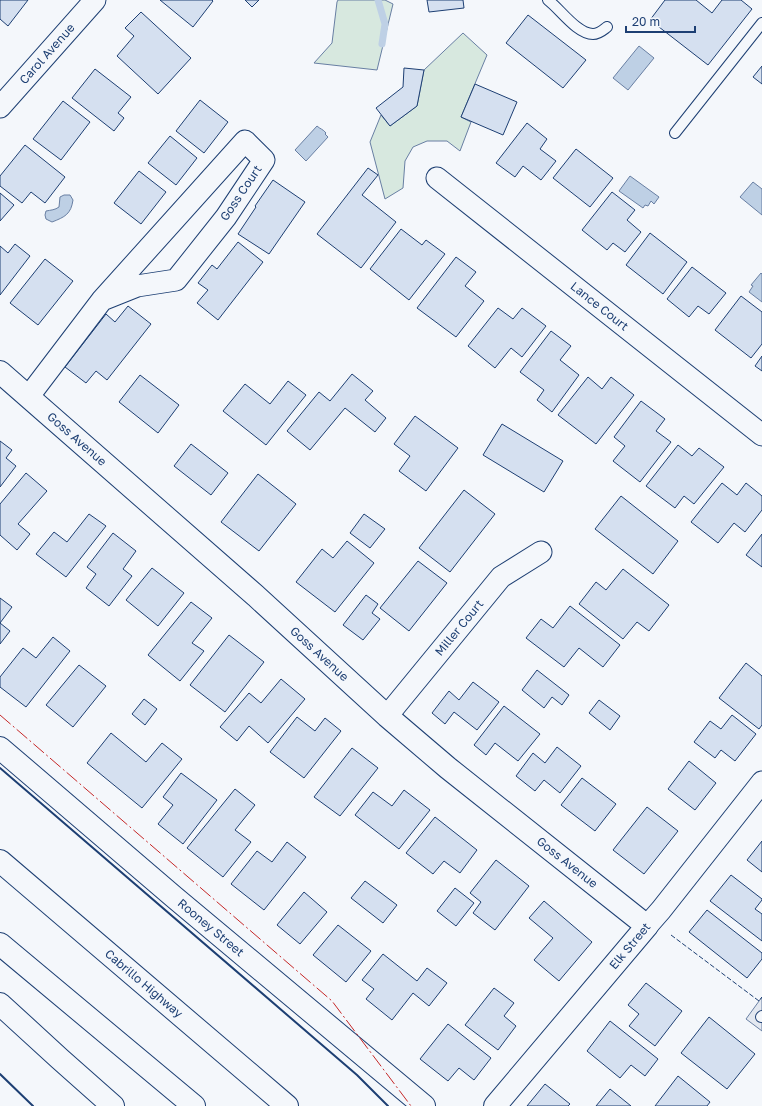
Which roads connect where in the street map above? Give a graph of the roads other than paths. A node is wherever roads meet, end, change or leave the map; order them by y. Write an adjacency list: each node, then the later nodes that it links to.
1 (95, 0): 5 (street, Carol Avenue)
2 (548, 0): 4 (lane)
3 (762, 23): 6 (lane)
4 (608, 27)
5 (0, 107)
6 (675, 133)
7 (437, 178): 11 (street, Lance Court)
8 (102, 300): 8 (street, Goss Court); 10 (street, Goss Court)
9 (0, 372): 10 (main road, Goss Avenue)
10 (29, 396): 13 (main road, Goss Avenue)
11 (762, 435)
12 (541, 552): 13 (street, Miller Court)
13 (387, 716): 17 (main road, Goss Avenue)
14 (0, 748): 25 (main road, Rooney Street)
15 (762, 783): 17 (street, Elk Street)
16 (0, 861): 20 (main road, Cabrillo Highway)
17 (646, 926): 26 (main road, Elk Street)
18 (0, 944): 22 (main road)
19 (0, 1004): 21 (main road)
20 (242, 1067): 23 (main road, Cabrillo Highway); 24 (main road)
21 (113, 1106)
22 (194, 1106)
23 (287, 1106)
24 (305, 1106)
25 (424, 1106)
26 (495, 1106)

